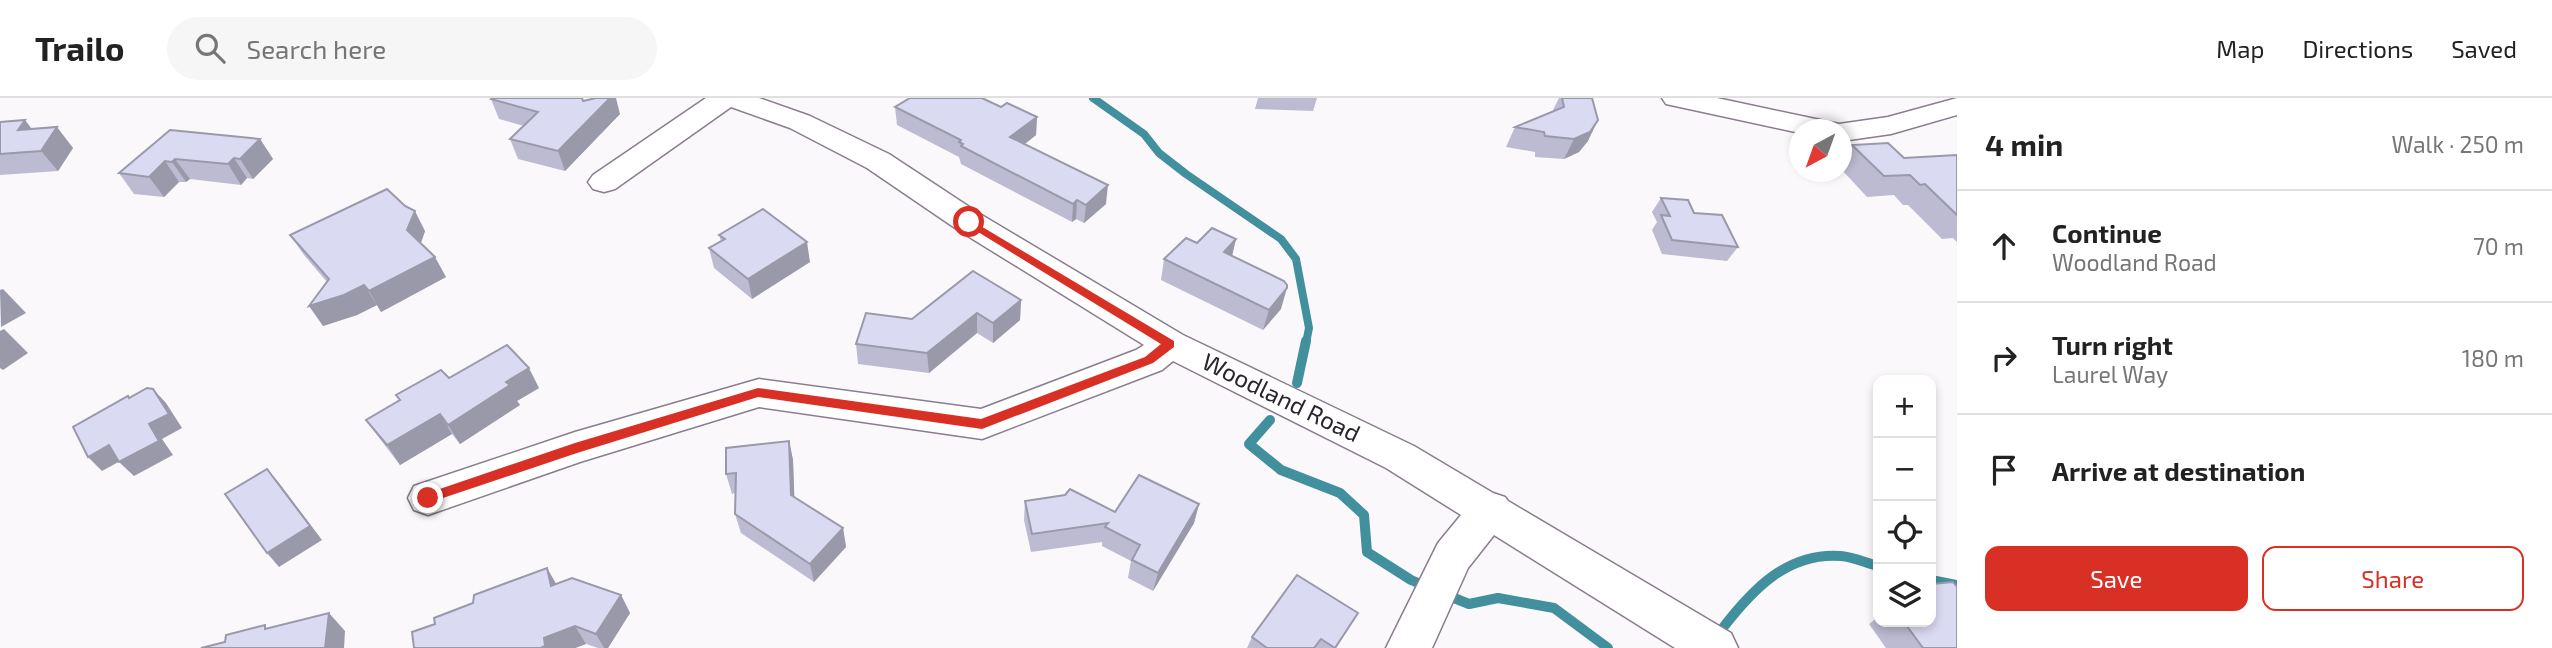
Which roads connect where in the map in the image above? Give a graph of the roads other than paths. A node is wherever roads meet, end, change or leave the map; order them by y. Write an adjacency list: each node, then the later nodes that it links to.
1 (725, 98): 7 (street)
2 (732, 98): 8 (street, Woodland Road)
3 (1676, 98): 5 (street)
4 (1957, 106): 6 (street)
5 (1789, 122)
6 (1852, 131)
7 (604, 182)
8 (1170, 344): 9 (street); 10 (street, Woodland Road)
9 (428, 498)
10 (1491, 509): 11 (street); 12 (street, Woodland Road)
11 (1409, 648)
12 (1715, 648)

